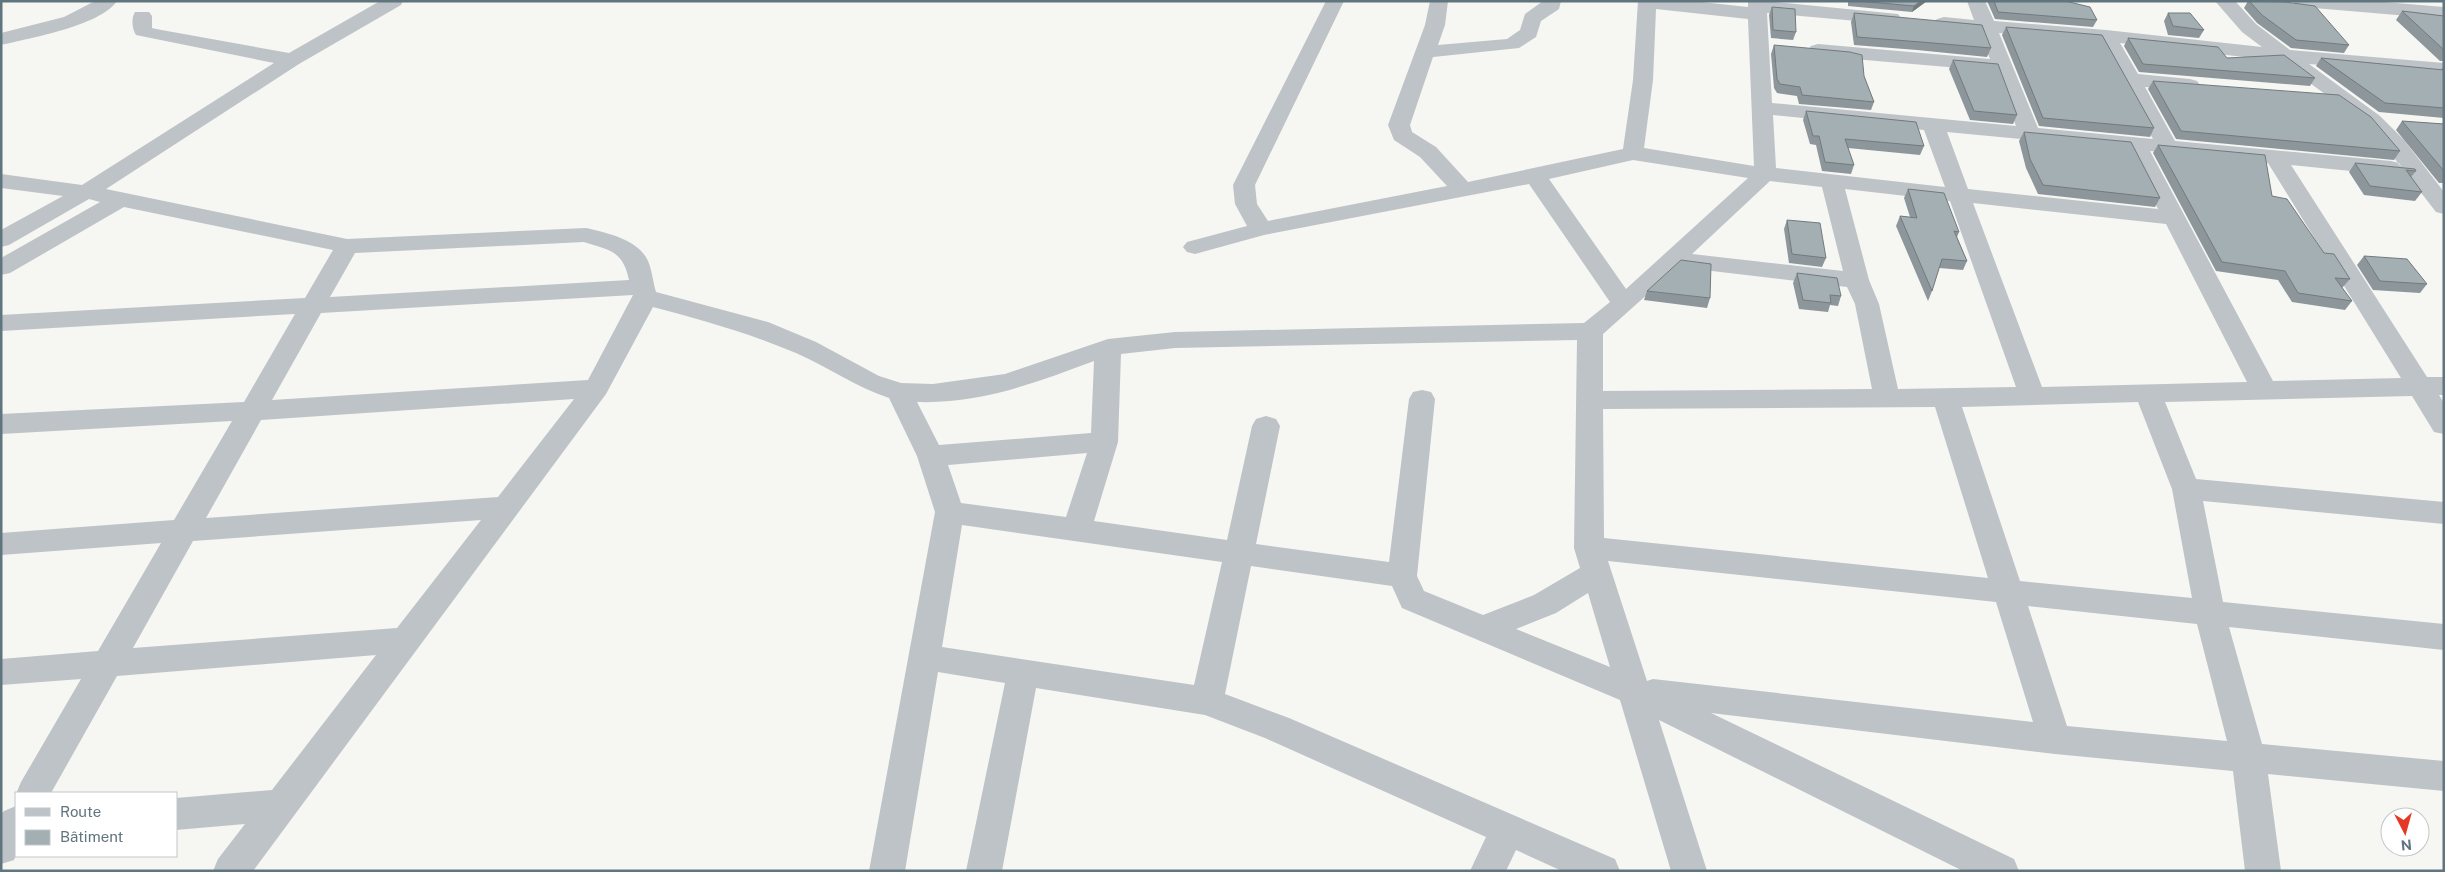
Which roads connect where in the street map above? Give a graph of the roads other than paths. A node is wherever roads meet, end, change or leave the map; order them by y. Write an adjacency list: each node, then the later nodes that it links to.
1 (108, 1): 17 (street)
2 (394, 1): 21 (street)
3 (1335, 1): 48 (street)
4 (1439, 1): 19 (street)
5 (1552, 1): 19 (street)
6 (1647, 1): 10 (street); 35 (street)
7 (1976, 1): 15 (street)
8 (2224, 1): 20 (street)
9 (2302, 1): 11 (street)
10 (1758, 7): 13 (street); 18 (street)
11 (2444, 13)
12 (142, 16): 21 (street)
13 (1906, 20)
14 (1926, 21): 15 (street)
15 (1985, 26): 16 (street); 22 (street)
16 (2106, 36): 20 (street); 24 (street)
17 (1, 39)
18 (1779, 47): 22 (street); 28 (street)
19 (1426, 52): 42 (street)
20 (2285, 56): 23 (street); 27 (street)
21 (292, 60): 43 (street)
22 (2001, 66): 32 (street)
23 (2444, 69)
24 (2131, 80): 25 (street); 34 (street)
25 (2208, 86)
26 (2305, 93): 27 (street)
27 (2343, 96): 29 (street)
28 (1762, 108): 31 (street); 37 (street)
29 (2373, 120): 30 (street); 41 (street)
30 (2400, 121)
31 (1933, 124): 32 (street); 44 (street)
32 (2030, 134): 33 (street)
33 (2135, 144): 34 (street); 47 (street)
34 (2168, 147): 36 (street)
35 (1633, 154): 37 (street); 38 (street)
36 (2275, 157): 41 (street); 61 (street)
37 (1765, 174): 40 (street); 52 (street)
38 (1535, 176): 42 (street); 56 (street)
39 (1, 181): 43 (street)
40 (1832, 181): 44 (street); 54 (street)
41 (2429, 182): 46 (street)
42 (1463, 190): 48 (street)
43 (86, 192): 45 (street); 49 (street)
44 (1958, 196): 47 (street); 66 (street)
45 (121, 199): 50 (street); 53 (street)
46 (2444, 207)
47 (2174, 218): 63 (street)
48 (1261, 229): 51 (street)
49 (1, 240)
50 (346, 246): 55 (street); 57 (street)
51 (1195, 246)
52 (1671, 259): 54 (street); 56 (street)
53 (1, 268)
54 (1857, 280): 67 (street)
55 (643, 292): 57 (street); 62 (street); 64 (street)
56 (1624, 304): 59 (street)
57 (312, 305): 58 (street); 71 (street)
58 (1, 323)
59 (1590, 331): 60 (street); 70 (street)
60 (1108, 347): 64 (street); 75 (street)
61 (2432, 386): 63 (street); 73 (street)
62 (597, 388): 71 (street); 78 (street)
63 (2265, 390): 65 (street)
64 (899, 392): 76 (street)
65 (2148, 393): 66 (street); 77 (street)
66 (2032, 396): 68 (street)
67 (1887, 398): 68 (street); 70 (street)
68 (1946, 398): 87 (street)
69 (1422, 399): 86 (street)
70 (1590, 400): 85 (street)
71 (252, 411): 72 (street); 81 (street)
72 (1, 424)
73 (2444, 425)
74 (1266, 426): 84 (street)
75 (1104, 442): 76 (street); 82 (street)
76 (931, 456): 79 (street)
77 (2186, 489): 80 (street); 88 (street)
78 (507, 507): 81 (street); 91 (street)
79 (950, 512): 82 (street); 92 (street)
80 (2444, 513)
81 (183, 530): 83 (street); 93 (street)
82 (1077, 530): 84 (street)
83 (1, 544)
84 (1238, 553): 86 (street); 97 (street)
85 (1593, 561): 87 (street); 89 (street); 96 (street)
86 (1402, 576): 89 (street)
87 (2008, 592): 88 (street); 98 (street)
88 (2210, 613): 90 (street); 99 (street)
89 (1481, 629): 96 (street)
90 (2444, 637)
91 (406, 640): 93 (street); 102 (street)
92 (924, 657): 95 (street); 106 (street)
93 (107, 664): 94 (street); 101 (street)
94 (1, 672)
95 (1023, 672): 97 (street); 107 (street)
96 (1632, 691): 98 (street); 110 (street); 111 (street)
97 (1207, 701): 104 (street)
98 (2054, 739): 99 (street)
99 (2249, 759): 100 (street); 112 (street)
100 (2444, 776)
101 (34, 792)
102 (281, 805): 103 (street); 105 (street)
103 (178, 814)
104 (1508, 829): 108 (street); 109 (street)
105 (231, 871)
106 (887, 871)
107 (984, 871)
108 (1488, 871)
109 (1602, 871)
110 (1688, 871)
111 (2001, 871)
112 (2263, 871)

